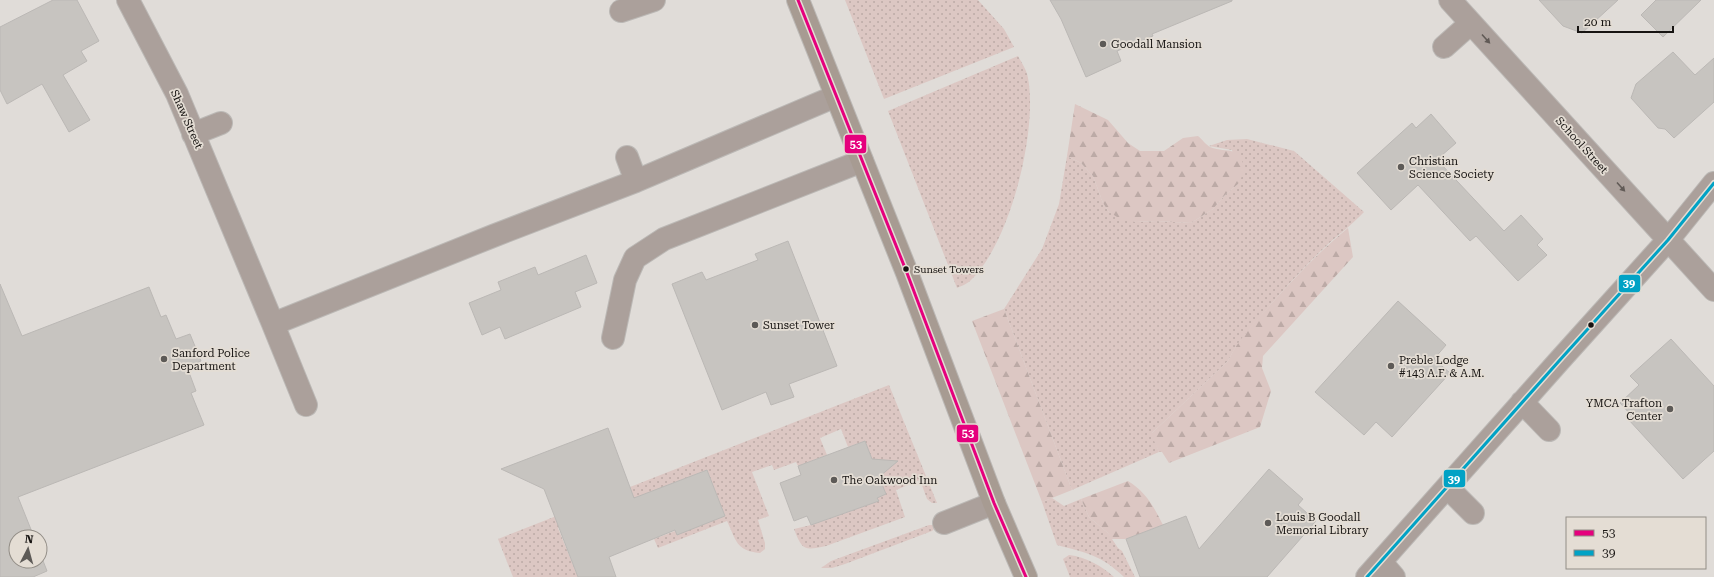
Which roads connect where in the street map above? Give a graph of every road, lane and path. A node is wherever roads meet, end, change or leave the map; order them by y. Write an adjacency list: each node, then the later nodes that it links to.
1 (128, 0): 10 (street, Shaw Street)
2 (654, 0): 5 (street)
3 (798, 0): 8 (highway)
4 (1450, 0): 6 (street, School Street)
5 (621, 11)
6 (1471, 23): 7 (street); 15 (street, School Street, one-way to 15)
7 (1444, 47)
8 (836, 96): 12 (highway); 13 (street)
9 (221, 123): 10 (street)
10 (193, 134): 17 (street, Shaw Street)
11 (626, 157): 13 (street)
12 (862, 162): 18 (street); 23 (highway)
13 (636, 181): 17 (street)
14 (1714, 183): 15 (street)
15 (1668, 240): 16 (street, School Street); 19 (street)
16 (1714, 290)
17 (273, 324): 20 (street, Shaw Street)
18 (612, 338)
19 (1522, 402): 21 (street); 22 (street)
20 (306, 405)
21 (1548, 430)
22 (1447, 487): 24 (street); 26 (street)
23 (994, 503): 25 (street); 27 (highway)
24 (1473, 512)
25 (944, 523)
26 (1381, 572)
27 (1026, 577)

